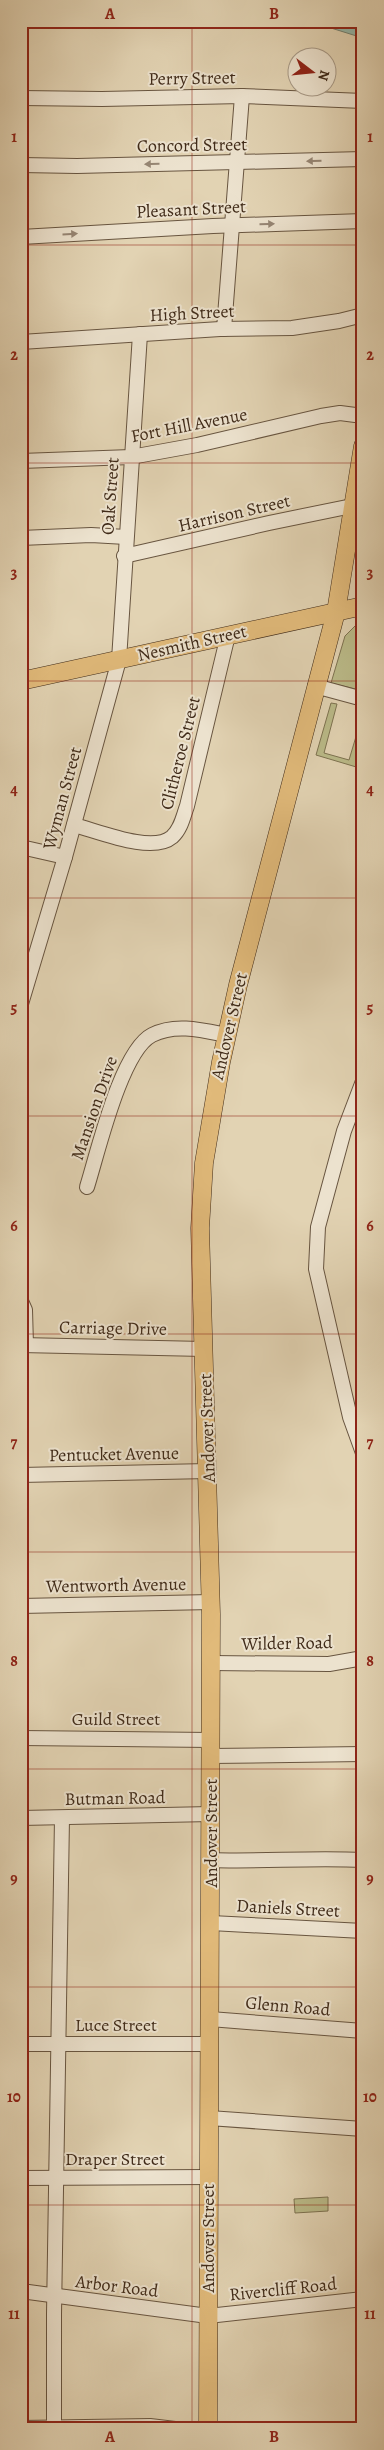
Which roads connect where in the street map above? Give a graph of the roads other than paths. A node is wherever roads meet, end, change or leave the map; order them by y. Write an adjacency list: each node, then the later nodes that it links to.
1 (242, 96): 2 (street, Perry Street); 3 (street, Perry Street); 5 (street)
2 (21, 98)
3 (363, 101)
4 (363, 159): 5 (street, Concord Street, one-way to 5)
5 (237, 162): 6 (street, Concord Street, one-way to 6); 8 (street)
6 (21, 165)
7 (363, 221): 8 (street, Pleasant Street, one-way to 7)
8 (232, 225): 9 (street, Pleasant Street, one-way to 8); 11 (street)
9 (21, 236)
10 (363, 315): 11 (street, High Street)
11 (224, 329): 12 (street, High Street)
12 (140, 334): 13 (street, High Street); 16 (street, Oak Street)
13 (21, 342)
14 (363, 416): 16 (street, Fort Hill Avenue)
15 (363, 446): 18 (main road, Andover Street)
16 (131, 456): 17 (street, Fort Hill Avenue); 20 (street, Oak Street)
17 (21, 461)
18 (361, 469): 19 (main road, Andover Street)
19 (352, 506): 22 (street, Harrison Street); 24 (main road, Andover Street)
20 (126, 537): 21 (street); 22 (street, Oak Street)
21 (21, 538)
22 (124, 556): 26 (street, Oak Street)
23 (363, 606): 24 (main road, Nesmith Street)
24 (336, 612): 25 (main road, Nesmith Street); 28 (main road, Andover Street)
25 (228, 635): 26 (main road, Nesmith Street); 30 (street, Clitheroe Street)
26 (119, 660): 27 (main road, Nesmith Street); 30 (street, Wyman Street)
27 (21, 681)
28 (315, 686): 29 (street); 34 (main road, Andover Street)
29 (363, 699)
30 (74, 825): 32 (street, Wyman Street)
31 (21, 846): 32 (street)
32 (65, 857): 33 (street, Wyman Street)
33 (21, 1004)
34 (226, 1035): 36 (street, Mansion Drive); 39 (main road, Andover Street)
35 (363, 1081): 40 (street)
36 (87, 1187)
37 (21, 1301): 38 (street)
38 (24, 1345): 39 (street, Carriage Drive)
39 (204, 1349): 41 (main road, Andover Street)
40 (363, 1453)
41 (208, 1471): 42 (street, Pentucket Avenue); 43 (main road, Andover Street)
42 (21, 1475)
43 (211, 1602): 44 (street, Wentworth Avenue); 46 (main road, Andover Street)
44 (21, 1606)
45 (363, 1658): 46 (street, Wilder Road)
46 (211, 1663): 48 (main road, Andover Street)
47 (21, 1738): 48 (street, Guild Street)
48 (210, 1748): 49 (street, Guild Street); 50 (main road, Andover Street)
49 (363, 1754)
50 (211, 1814): 52 (street, Butman Road); 53 (main road, Andover Street)
51 (21, 1818): 52 (street, Butman Road)
52 (62, 1818): 59 (street)
53 (211, 1860): 54 (street); 55 (main road, Andover Street)
54 (363, 1860)
55 (210, 1923): 56 (street, Daniels Street); 57 (main road, Andover Street)
56 (363, 1931)
57 (210, 2019): 58 (street, Glenn Road); 61 (main road, Andover Street)
58 (363, 2031)
59 (59, 2043): 60 (street, Luce Street); 61 (street, Luce Street); 66 (street)
60 (21, 2044)
61 (210, 2044): 62 (main road, Andover Street)
62 (209, 2118): 63 (street); 64 (main road, Andover Street)
63 (363, 2129)
64 (208, 2177): 66 (street, Draper Street); 70 (main road, Andover Street)
65 (21, 2178): 66 (street, Draper Street)
66 (57, 2178): 68 (street)
67 (21, 2291): 68 (street, Arbor Road)
68 (54, 2297): 70 (street, Arbor Road); 71 (street)
69 (363, 2299): 70 (street, Rivercliff Road)
70 (208, 2316): 74 (main road, Andover Street)
71 (54, 2427): 72 (street); 73 (street)
72 (21, 2428)
73 (175, 2429)
74 (208, 2429)

